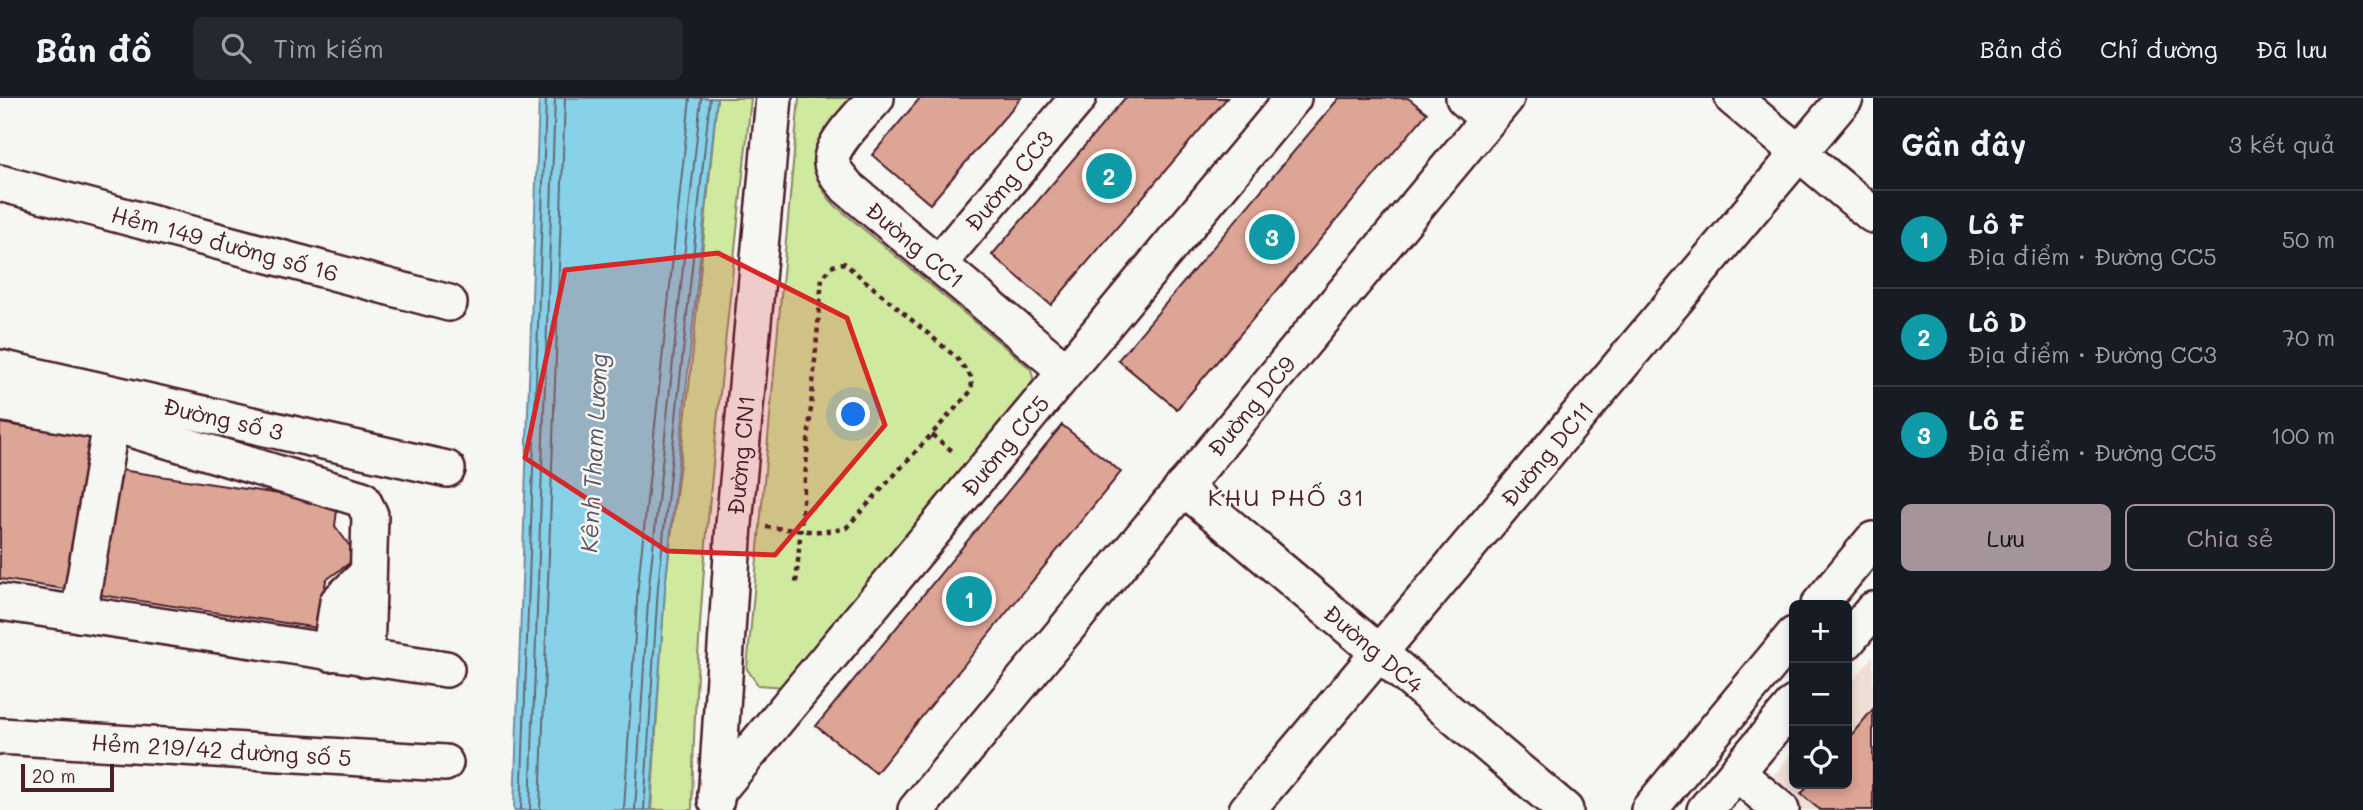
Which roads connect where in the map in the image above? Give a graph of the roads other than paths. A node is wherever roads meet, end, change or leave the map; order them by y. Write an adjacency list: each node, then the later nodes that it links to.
1 (774, 98): 35 (street, Đường CN1)
2 (876, 98): 11 (street, Đường CC1)
3 (1079, 98): 11 (street, Đường CC3)
4 (1293, 98): 14 (street, Đường CC5)
5 (1733, 98): 8 (street)
6 (1845, 98): 8 (street, Đường DC11)
7 (1486, 105): 18 (street, Đường DC9)
8 (1799, 154): 10 (street); 28 (street, Đường DC11)
9 (0, 183): 12 (street, Hẻm 149 đường số 16)
10 (1873, 215)
11 (939, 264): 14 (street, Đường CC1)
12 (449, 303)
13 (0, 368): 17 (street, Đường số 3)
14 (1066, 371): 35 (street, Đường CC5)
15 (0, 403): 16 (street)
16 (111, 423): 20 (street); 24 (street)
17 (447, 469)
18 (1183, 487): 28 (street, Đường DC4); 36 (street, Đường DC9)
19 (1873, 540): 21 (street)
20 (368, 573): 27 (street); 29 (street)
21 (1823, 600)
22 (0, 602): 24 (street)
23 (1873, 610): 25 (street)
24 (79, 614): 27 (street)
25 (1852, 635)
26 (1789, 641): 39 (street)
27 (330, 653): 29 (street)
28 (1379, 653): 37 (street, Đường DC11); 38 (street, Đường DC4)
29 (366, 659): 30 (street)
30 (446, 669)
31 (1789, 710): 34 (street)
32 (0, 736): 33 (street, Hẻm 219/42 đường số 5)
33 (445, 762)
34 (1737, 773): 40 (street); 41 (street)
35 (716, 802)
36 (916, 810)
37 (1247, 810)
38 (1565, 810)
39 (1649, 810)
40 (1705, 810)
41 (1781, 810)

